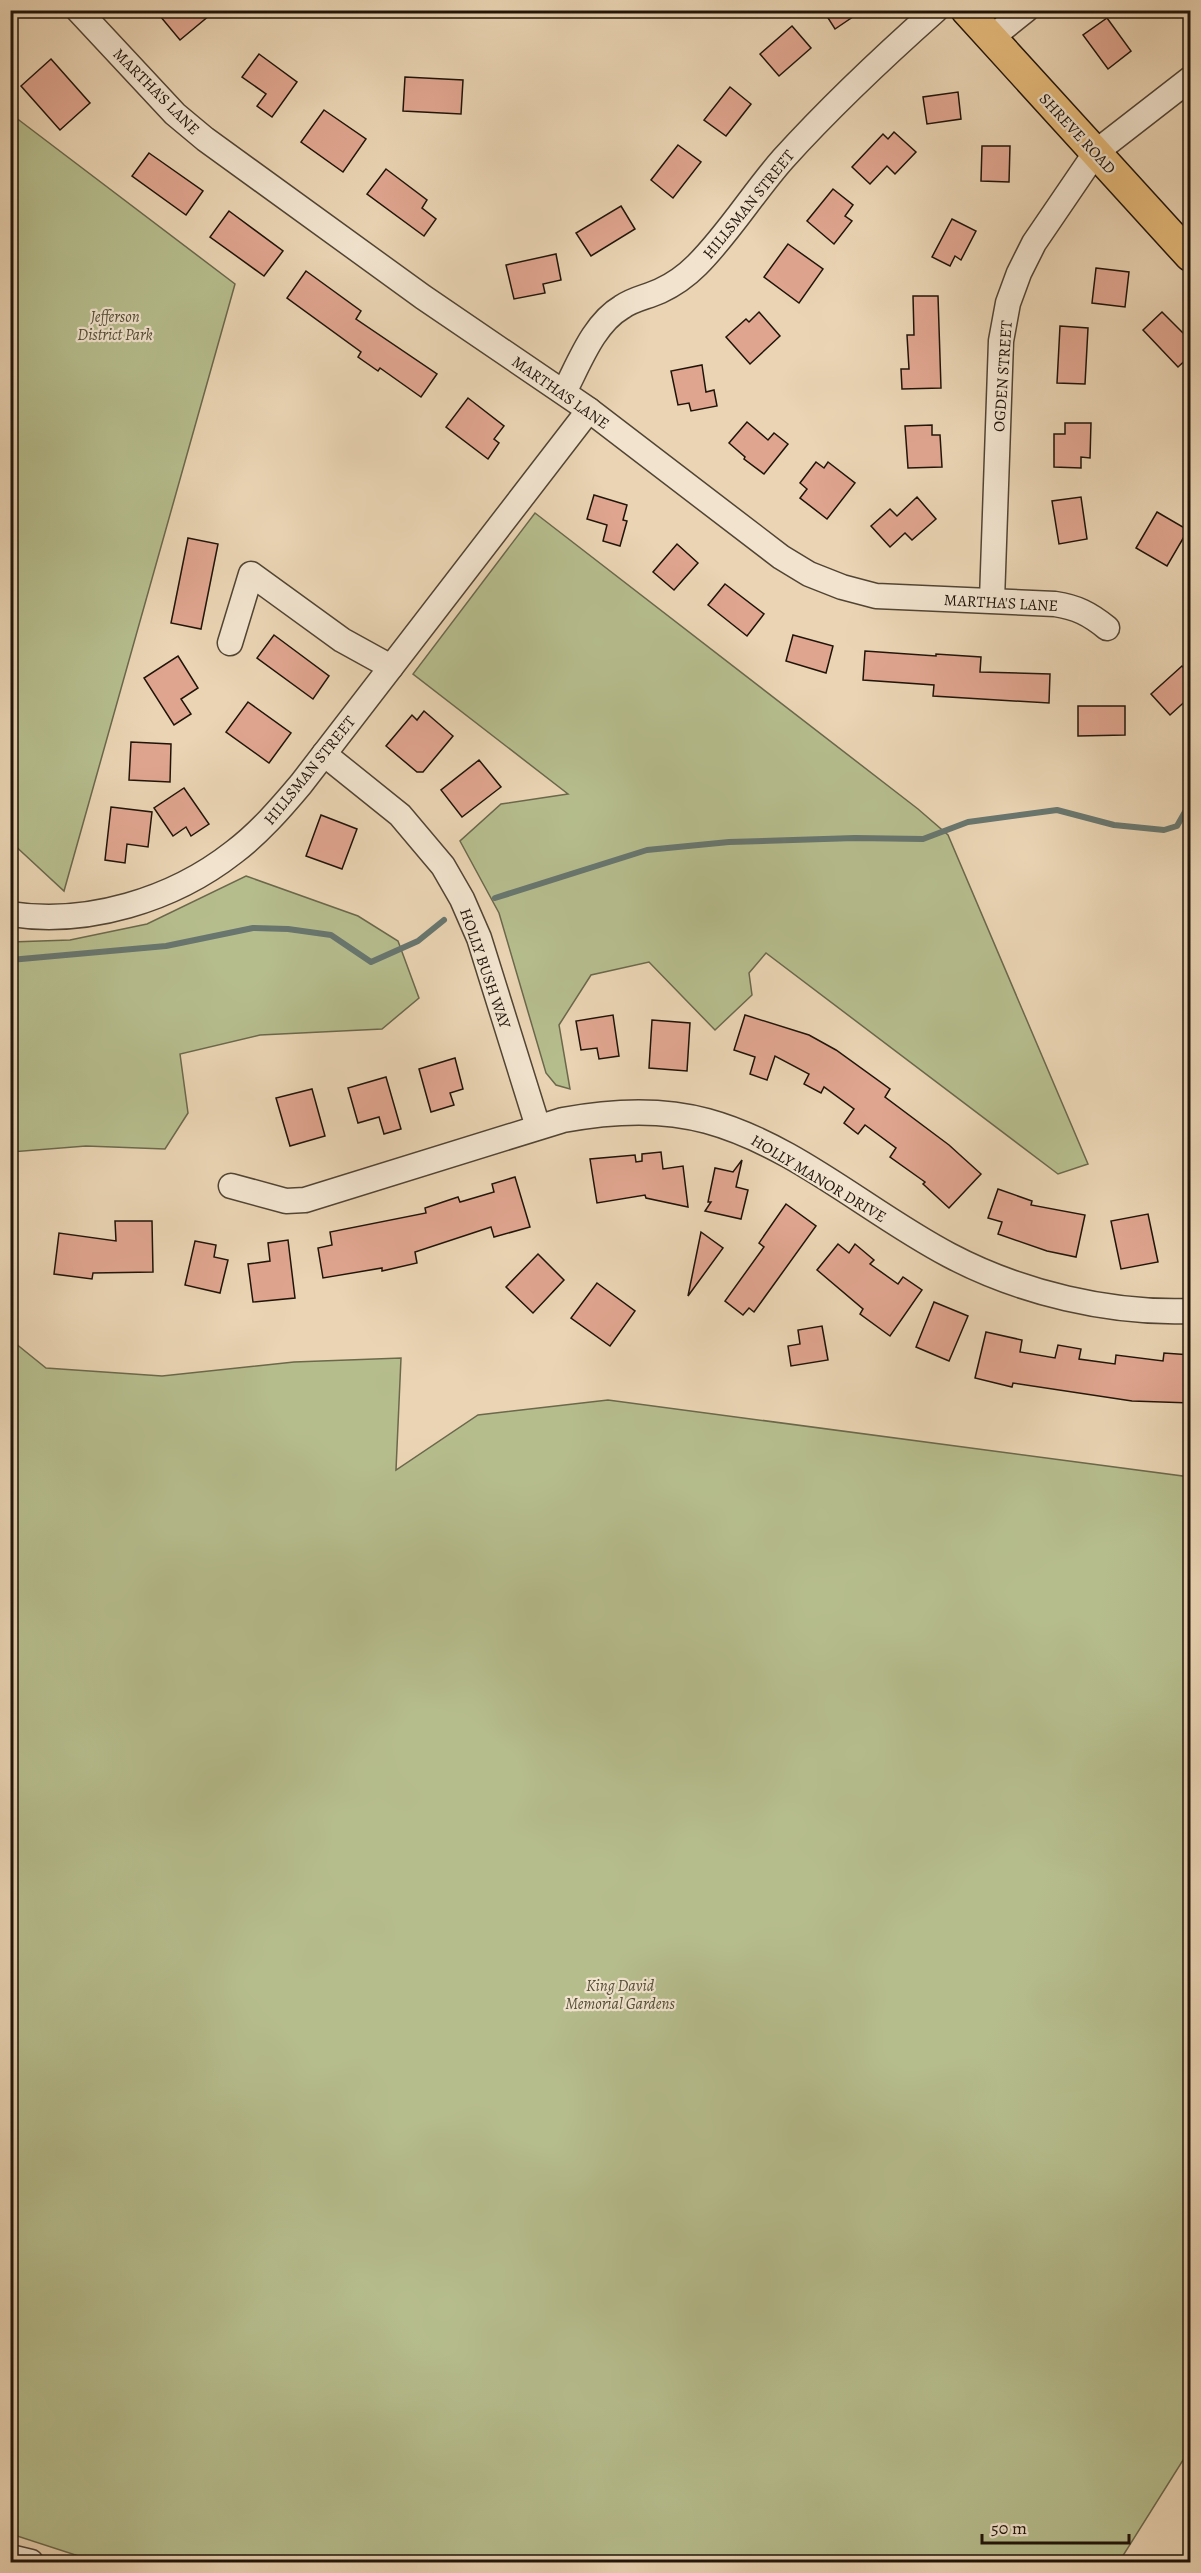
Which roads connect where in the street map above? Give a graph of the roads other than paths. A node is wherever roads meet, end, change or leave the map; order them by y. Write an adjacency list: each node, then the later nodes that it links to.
1 (78, 10): 9 (street, MARTHA'S LANE)
2 (936, 10): 9 (street, HILLSMAN STREET)
3 (966, 10): 5 (main road, SHREVE ROAD)
4 (1026, 10): 5 (street)
5 (991, 38): 7 (main road, SHREVE ROAD)
6 (1191, 79): 7 (street, OGDEN STREET)
7 (1096, 153): 8 (main road, SHREVE ROAD); 11 (street, OGDEN STREET)
8 (1191, 256)
9 (564, 393): 10 (street, MARTHA'S LANE)
10 (589, 410): 11 (street, MARTHA'S LANE); 14 (street, HILLSMAN STREET)
11 (992, 600): 12 (street, MARTHA'S LANE)
12 (1107, 628)
13 (230, 643): 14 (street)
14 (391, 667): 15 (street, HILLSMAN STREET)
15 (324, 754): 16 (street, HILLSMAN STREET); 17 (street, HOLLY BUSH WAY)
16 (10, 914)
17 (538, 1127): 18 (street, HOLLY MANOR DRIVE); 19 (street, HOLLY MANOR DRIVE)
18 (231, 1186)
19 (1191, 1311)
20 (10, 2557): 21 (street)
21 (31, 2562)

